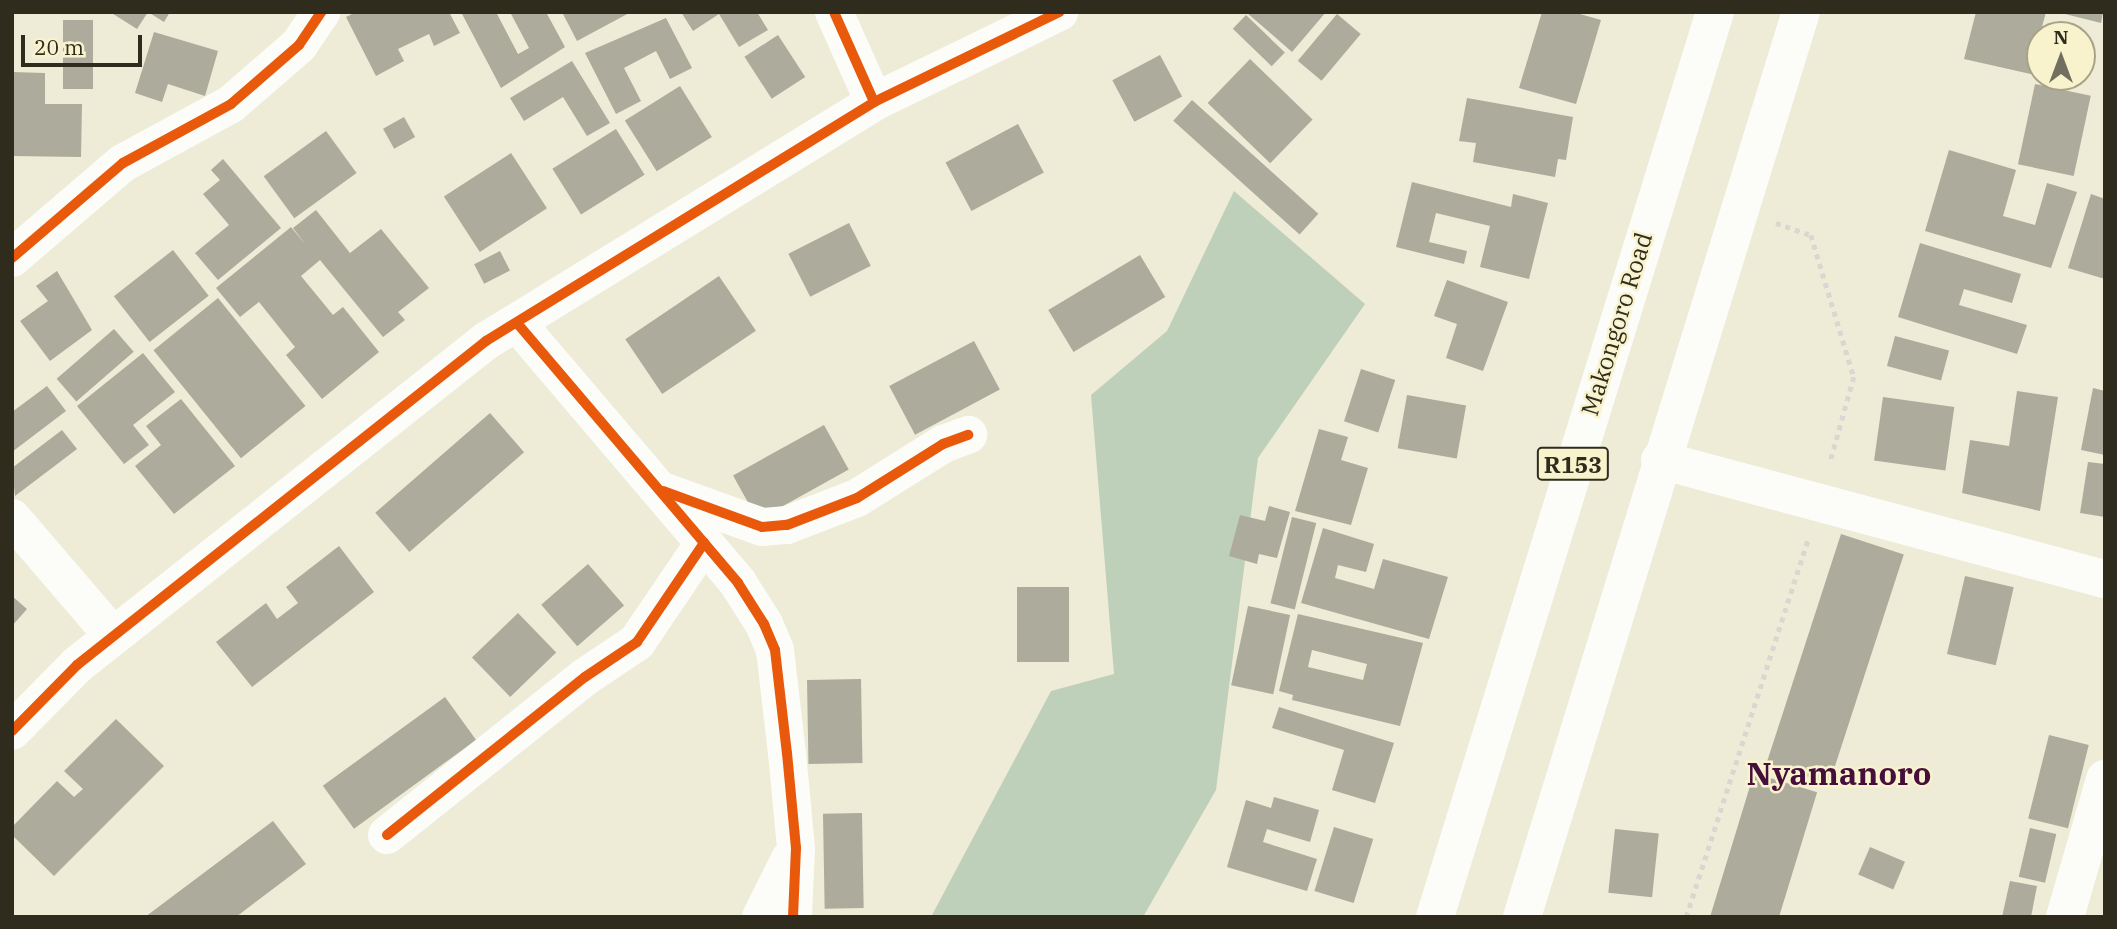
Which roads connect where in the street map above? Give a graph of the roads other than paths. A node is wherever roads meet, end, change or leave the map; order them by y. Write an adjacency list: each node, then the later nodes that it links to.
1 (321, 12): 7 (street)
2 (834, 12): 6 (street)
3 (1059, 12): 6 (street)
4 (1715, 12): 22 (street, Makongoro Road / R153)
5 (1801, 12): 10 (street)
6 (874, 102): 8 (street)
7 (12, 258)
8 (517, 323): 11 (street); 15 (street)
9 (968, 436): 11 (street)
10 (1660, 460): 14 (street); 23 (street)
11 (660, 490): 13 (street)
12 (12, 518): 15 (street)
13 (704, 543): 18 (street); 19 (street)
14 (2105, 579)
15 (113, 636): 16 (street)
16 (12, 731)
17 (2105, 779): 24 (street)
18 (387, 835)
19 (796, 848): 20 (street); 21 (street)
20 (761, 917)
21 (793, 917)
22 (1435, 917)
23 (1522, 917)
24 (2064, 917)

